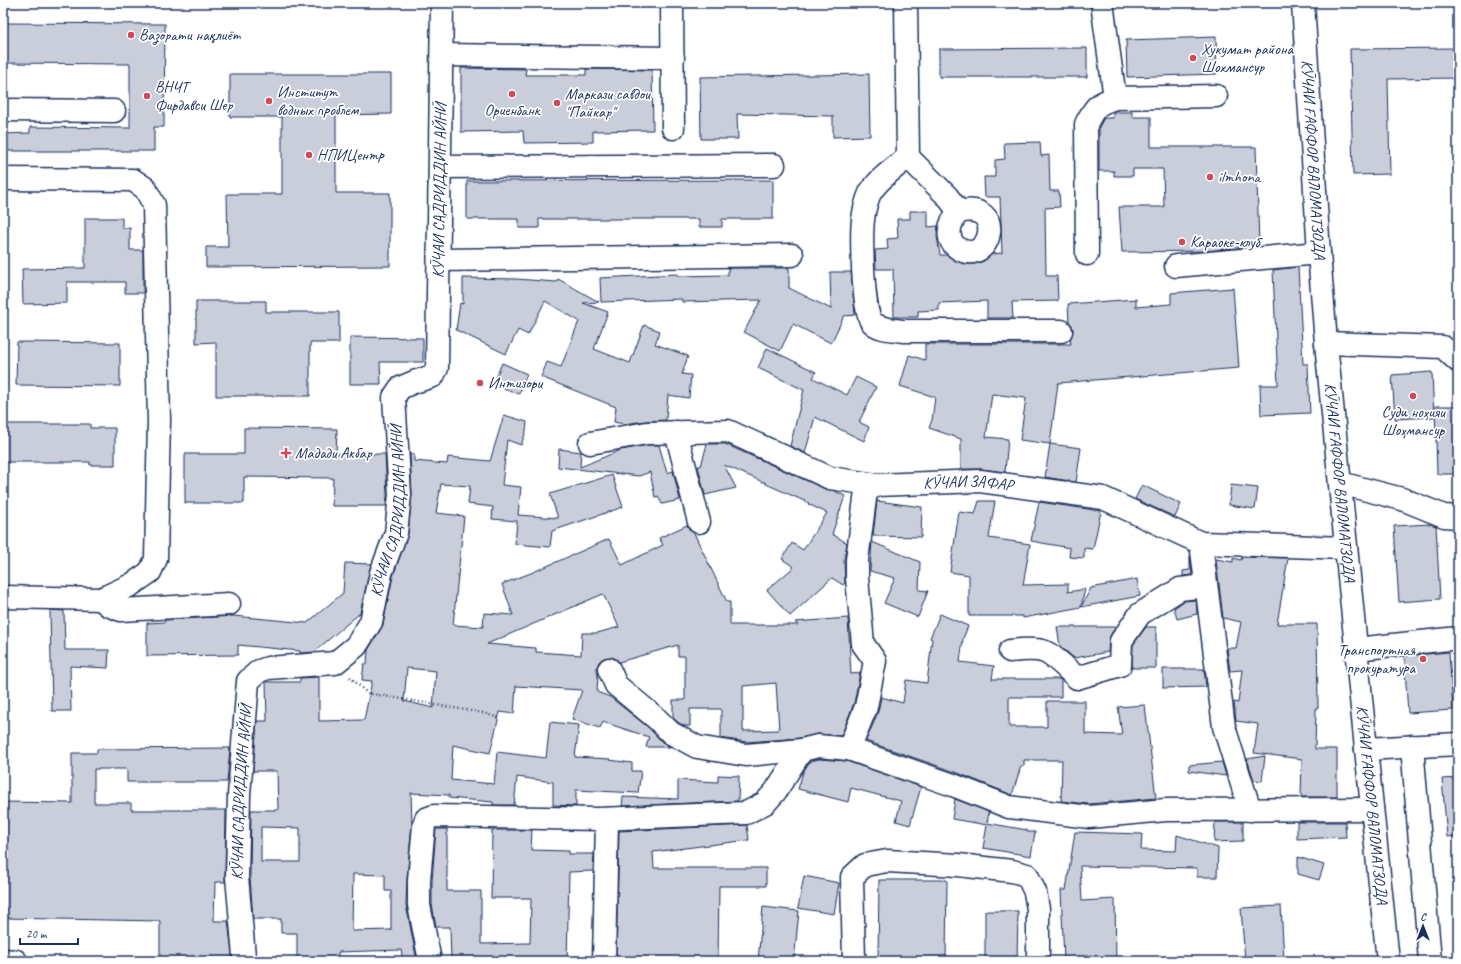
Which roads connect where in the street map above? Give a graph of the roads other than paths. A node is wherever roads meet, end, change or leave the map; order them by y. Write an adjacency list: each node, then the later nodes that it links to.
1 (442, 3): 6 (street, КӮЧАИ САДРИДДИН АЙНӢ)
2 (672, 3): 7 (street)
3 (906, 3): 13 (street)
4 (1102, 3): 9 (street)
5 (1303, 3): 18 (street, КӮЧАИ ҒАФФОР ВАЛОМАТЗОДА)
6 (442, 55): 7 (street); 15 (street, КӮЧАИ САДРИДДИН АЙНӢ)
7 (673, 58): 12 (street)
8 (1216, 96): 9 (street)
9 (1115, 98): 20 (street)
10 (3, 110): 11 (street)
11 (114, 110)
12 (673, 128)
13 (908, 157): 17 (street); 23 (street)
14 (774, 165): 15 (street)
15 (441, 167): 21 (street, КӮЧАИ САДРИДДИН АЙНӢ)
16 (3, 179): 36 (street)
17 (959, 212)
18 (1319, 253): 22 (street); 24 (street, КӮЧАИ ҒАФФОР ВАЛОМАТЗОДА)
19 (792, 254): 21 (street)
20 (1086, 254)
21 (439, 260): 50 (street, КӮЧАИ САДРИДДИН АЙНӢ)
22 (1176, 266)
23 (1061, 331)
24 (1326, 343): 25 (street); 28 (street, КӮЧАИ ҒАФФОР ВАЛОМАТЗОДА)
25 (1458, 361)
26 (676, 432): 27 (street, КӮЧАИ ЗАФАР); 29 (street, КӮЧАИ ЗАФАР); 31 (street)
27 (590, 443)
28 (1340, 483): 30 (street); 33 (street, КӮЧАИ ҒАФФОР ВАЛОМАТЗОДА)
29 (877, 485): 32 (street, КӮЧАИ ЗАФАР); 45 (street)
30 (1458, 517)
31 (699, 522)
32 (1201, 543): 33 (street, КӮЧАИ ЗАФАР); 34 (street)
33 (1346, 548): 39 (street, КӮЧАИ ҒАФФОР ВАЛОМАТЗОДА)
34 (1206, 586): 40 (street); 47 (street)
35 (3, 597): 36 (street)
36 (100, 599): 37 (street)
37 (229, 604)
38 (1458, 638): 39 (street)
39 (1356, 649): 46 (street, КӮЧАИ ҒАФФОР ВАЛОМАТЗОДА)
40 (1010, 651)
41 (609, 669): 44 (street)
42 (1458, 744): 43 (street)
43 (1412, 746): 46 (street); 58 (street)
44 (802, 750): 45 (street); 49 (street)
45 (849, 750): 47 (street)
46 (1366, 750): 48 (street, КӮЧАИ ҒАФФОР ВАЛОМАТЗОДА)
47 (1250, 810): 48 (street)
48 (1372, 810): 57 (street, КӮЧАИ ҒАФФОР ВАЛОМАТЗОДА)
49 (607, 819): 53 (street); 54 (street)
50 (244, 956)
51 (3, 960): 52 (street)
52 (16, 961)
53 (430, 961)
54 (604, 961)
55 (854, 961): 56 (street)
56 (1038, 961)
57 (1388, 961)
58 (1430, 961)

